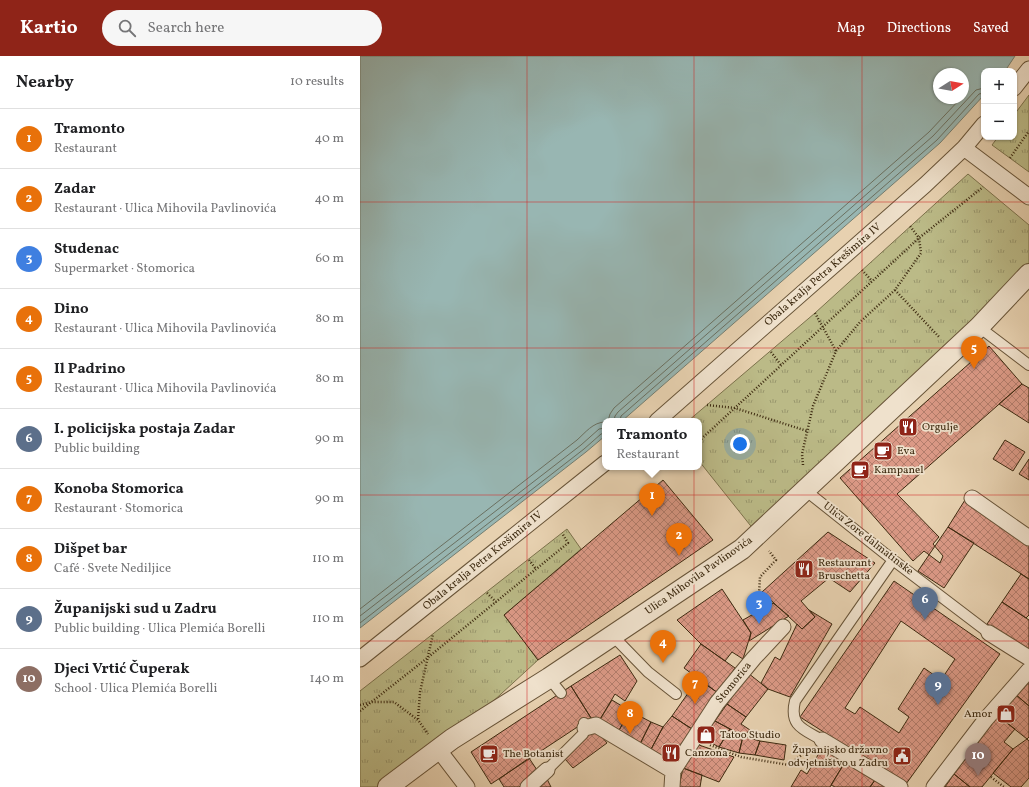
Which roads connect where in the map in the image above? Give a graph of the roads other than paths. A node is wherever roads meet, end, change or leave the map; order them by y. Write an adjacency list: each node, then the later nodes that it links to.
1 (1029, 69): 2 (street)
2 (1017, 84)
3 (981, 128): 4 (street, Obala kralja Petra Krešimira IV)
4 (964, 148): 5 (street); 9 (street, Obala kralja Petra Krešimira IV)
5 (1029, 197)
6 (1029, 274): 7 (street, Ulica Mihovila Pavlinovića)
7 (979, 327): 8 (lane); 11 (street, Ulica Mihovila Pavlinovića)
8 (1029, 365)
9 (660, 418)
10 (602, 465): 19 (street, Obala kralja Petra Krešimira IV)
11 (805, 490): 14 (lane, Ulica Zore dalmatinske); 17 (street, Ulica Mihovila Pavlinovića)
12 (972, 498): 13 (street)
13 (1029, 538)
14 (893, 560): 16 (lane, Ulica Zore dalmatinske); 25 (lane)
15 (783, 627): 28 (street, Stomorica)
16 (989, 633): 18 (street, Ulica Zore dalmatinske)
17 (612, 635): 21 (street, Ulica Mihovila Pavlinovića); 23 (lane)
18 (1029, 658)
19 (360, 659)
20 (1029, 670): 34 (street)
21 (549, 678): 22 (lane); 26 (street, Ulica Mihovila Pavlinovića)
22 (561, 693)
23 (676, 694)
24 (584, 725): 27 (lane); 28 (street)
25 (822, 740): 33 (street)
26 (438, 749): 29 (street, Ulica Mihovila Pavlinovića); 30 (street)
27 (547, 770): 31 (street)
28 (673, 771): 32 (street, Stomorica)
29 (388, 787)
30 (467, 787)
31 (528, 787)
32 (672, 787)
33 (900, 787)
34 (934, 787)

